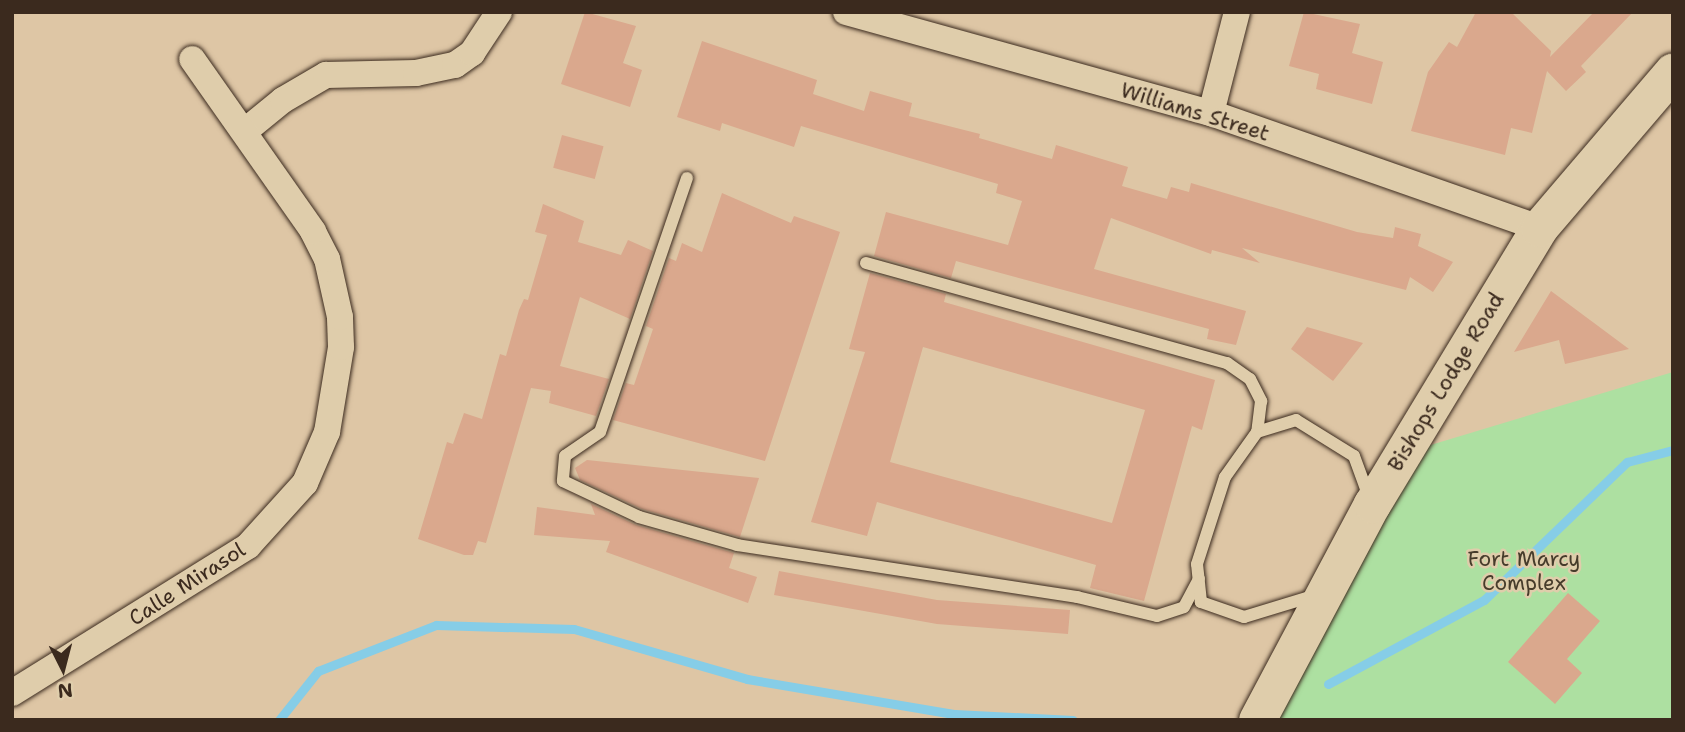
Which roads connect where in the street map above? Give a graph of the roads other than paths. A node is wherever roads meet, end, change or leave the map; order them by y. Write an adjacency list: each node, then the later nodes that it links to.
1 (499, 12): 8 (street)
2 (846, 12): 4 (street, Williams Street)
3 (1237, 12): 7 (street)
4 (896, 19): 7 (street, Williams Street)
5 (192, 59): 8 (street, Calle Mirasol)
6 (1673, 71): 10 (street, Bishops Lodge Road)
7 (1210, 113): 10 (street, Williams Street)
8 (245, 131): 16 (street, Calle Mirasol)
9 (687, 178): 14 (lane)
10 (1539, 228): 13 (street, Bishops Lodge Road)
11 (866, 262): 12 (lane)
12 (1256, 432): 13 (lane); 14 (lane)
13 (1372, 504): 15 (street, Bishops Lodge Road)
14 (1199, 579): 15 (lane)
15 (1323, 593): 17 (street, Bishops Lodge Road)
16 (12, 693)
17 (1257, 720)

